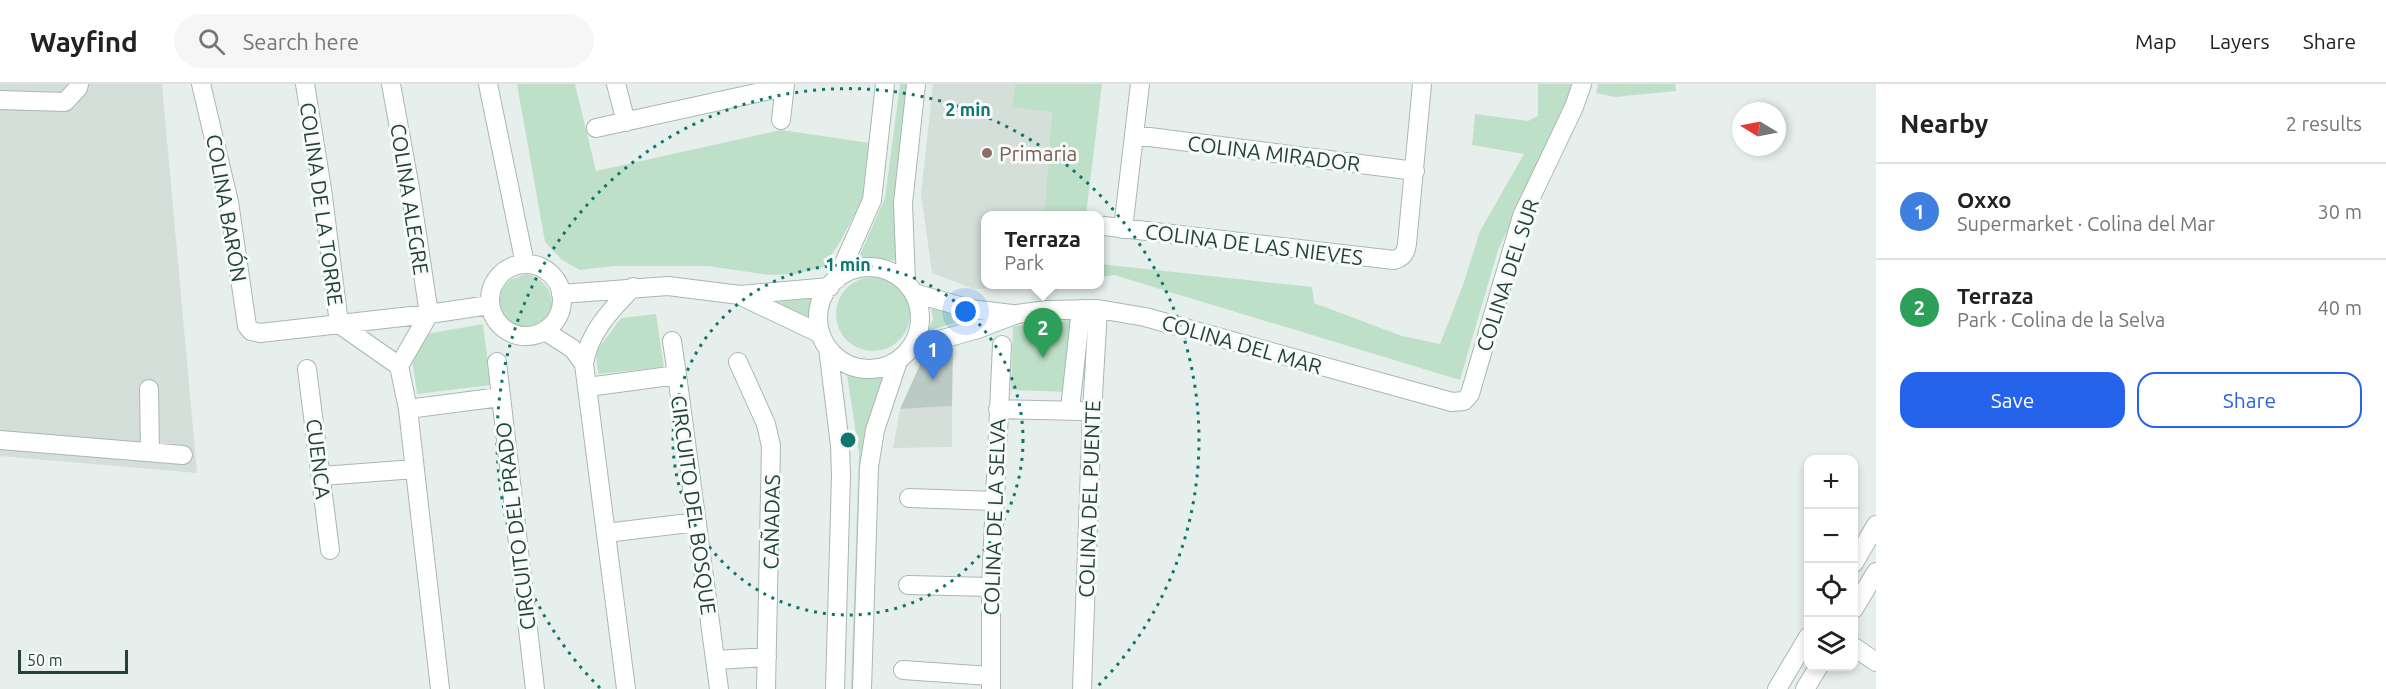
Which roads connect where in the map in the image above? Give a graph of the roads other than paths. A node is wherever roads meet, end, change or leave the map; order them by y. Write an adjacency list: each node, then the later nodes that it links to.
1 (79, 84): 13 (street)
2 (201, 84): 31 (street, COLINA BARÓN)
3 (305, 84): 31 (street, COLINA DE LA TORRE)
4 (391, 84): 29 (street, COLINA ALEGRE)
5 (488, 84): 21 (street)
6 (616, 84): 15 (street)
7 (885, 84): 22 (street)
8 (916, 84): 24 (street)
9 (1140, 84): 17 (street)
10 (1422, 84): 18 (street)
11 (1582, 84): 46 (street, COLINA DEL SUR)
12 (785, 86): 14 (street); 15 (street)
13 (0, 100)
14 (782, 120)
15 (626, 122): 16 (street)
16 (596, 128)
17 (1134, 135): 18 (street, COLINA MIRADOR); 20 (street)
18 (1415, 171): 20 (street, COLINA DE LAS NIEVES)
19 (1104, 226): 20 (street, COLINA DE LAS NIEVES)
20 (1123, 229)
21 (525, 264): 25 (street); 27 (street)
22 (833, 283): 24 (street); 26 (street); 34 (street)
23 (633, 287): 25 (street); 26 (street); 39 (street)
24 (910, 288): 30 (street, COLINA DEL MAR); 36 (street)
25 (561, 294): 32 (street)
26 (740, 295): 34 (street)
27 (489, 305): 29 (street); 32 (street)
28 (1090, 309): 30 (street, COLINA DEL MAR); 46 (street, COLINA DEL MAR); 49 (street); 50 (street, COLINA DEL PUENTE)
29 (429, 314): 31 (street); 40 (street)
30 (1017, 315): 36 (street, COLINA DEL MAR)
31 (339, 324): 40 (street)
32 (545, 331): 39 (street)
33 (672, 341): 42 (street)
34 (824, 341): 36 (street); 80 (street)
35 (1002, 345): 47 (street, COLINA DE LA SELVA)
36 (904, 355): 81 (street)
37 (497, 362): 45 (street, CIRCUITO DEL PRADO)
38 (738, 362): 69 (street, CAÑADAS)
39 (584, 364): 43 (street)
40 (399, 366): 48 (street)
41 (307, 369): 55 (street, CUENCA)
42 (677, 375): 43 (street, CIRCUITO DEL BOSQUE); 58 (street, CIRCUITO DEL BOSQUE)
43 (588, 387): 60 (street)
44 (149, 389): 52 (street)
45 (500, 397): 48 (street); 76 (street, CIRCUITO DEL PRADO)
46 (1464, 401)
47 (998, 408): 49 (street); 57 (street, COLINA DE LA SELVA)
48 (408, 409): 54 (street)
49 (1070, 410): 50 (street)
50 (1092, 412): 82 (street, COLINA DEL PUENTE)
51 (0, 440): 52 (street)
52 (150, 452): 53 (street)
53 (183, 455)
54 (415, 469): 55 (street); 75 (street)
55 (322, 476): 61 (street, CUENCA)
56 (909, 498): 57 (street)
57 (995, 501): 65 (street, COLINA DE LA SELVA)
58 (698, 522): 60 (street); 70 (street, CIRCUITO DEL BOSQUE)
59 (1876, 525): 62 (street)
60 (606, 533): 77 (street)
61 (330, 550)
62 (1858, 556)
63 (1876, 572): 66 (street)
64 (908, 585): 65 (street)
65 (991, 587): 74 (street, COLINA DE LA SELVA)
66 (1858, 602)
67 (1804, 645): 83 (street)
68 (1858, 650): 71 (street)
69 (767, 657): 70 (street); 79 (street, CAÑADAS)
70 (715, 660): 78 (street, CIRCUITO DEL BOSQUE)
71 (1876, 662)
72 (903, 670): 74 (street)
73 (1816, 671): 84 (street)
74 (990, 682)
75 (440, 689)
76 (535, 689)
77 (626, 689)
78 (719, 689)
79 (766, 689)
80 (835, 689)
81 (862, 689)
82 (1082, 689)
83 (1777, 689)
84 (1805, 689)

